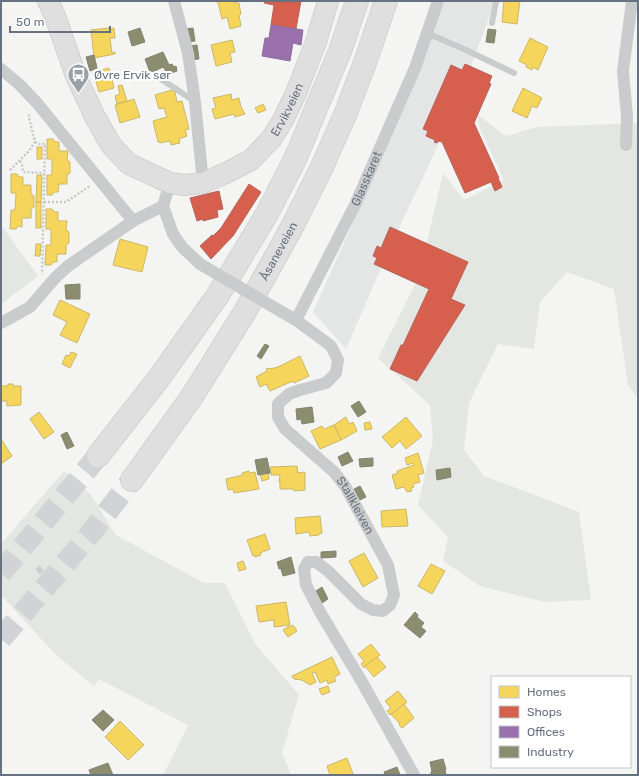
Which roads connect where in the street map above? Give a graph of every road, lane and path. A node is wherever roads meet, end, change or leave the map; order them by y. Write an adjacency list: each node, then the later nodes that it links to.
1 (48, 1): 21 (main road, Ervikveien)
2 (174, 1): 14 (street)
3 (328, 1): 22 (main road, Ervikveien)
4 (356, 1): 30 (highway)
5 (386, 1): 31 (highway, Åsaneveien)
6 (438, 1): 10 (street, Glasskaret)
7 (496, 1): 9 (lane)
8 (632, 1): 17 (street)
9 (492, 23)
10 (427, 33): 12 (lane); 28 (street, Glasskaret)
11 (1, 69): 15 (street)
12 (514, 73)
13 (160, 76): 14 (lane)
14 (195, 102): 22 (street)
15 (37, 103): 16 (path); 26 (street)
16 (35, 142): 18 (path); 20 (path)
17 (626, 145)
18 (20, 161): 19 (path); 20 (path)
19 (10, 170)
20 (44, 173): 24 (path)
21 (170, 183): 22 (main road, Ervikveien); 25 (street)
22 (203, 183)
23 (79, 194): 24 (path)
24 (44, 202): 27 (path)
25 (163, 206): 26 (street); 28 (street, Stallkleiven, bridge)
26 (133, 221): 27 (street)
27 (47, 288): 29 (street)
28 (296, 320): 32 (street, Stallkleiven)
29 (1, 323)
30 (98, 456)
31 (132, 480)
32 (414, 775)

